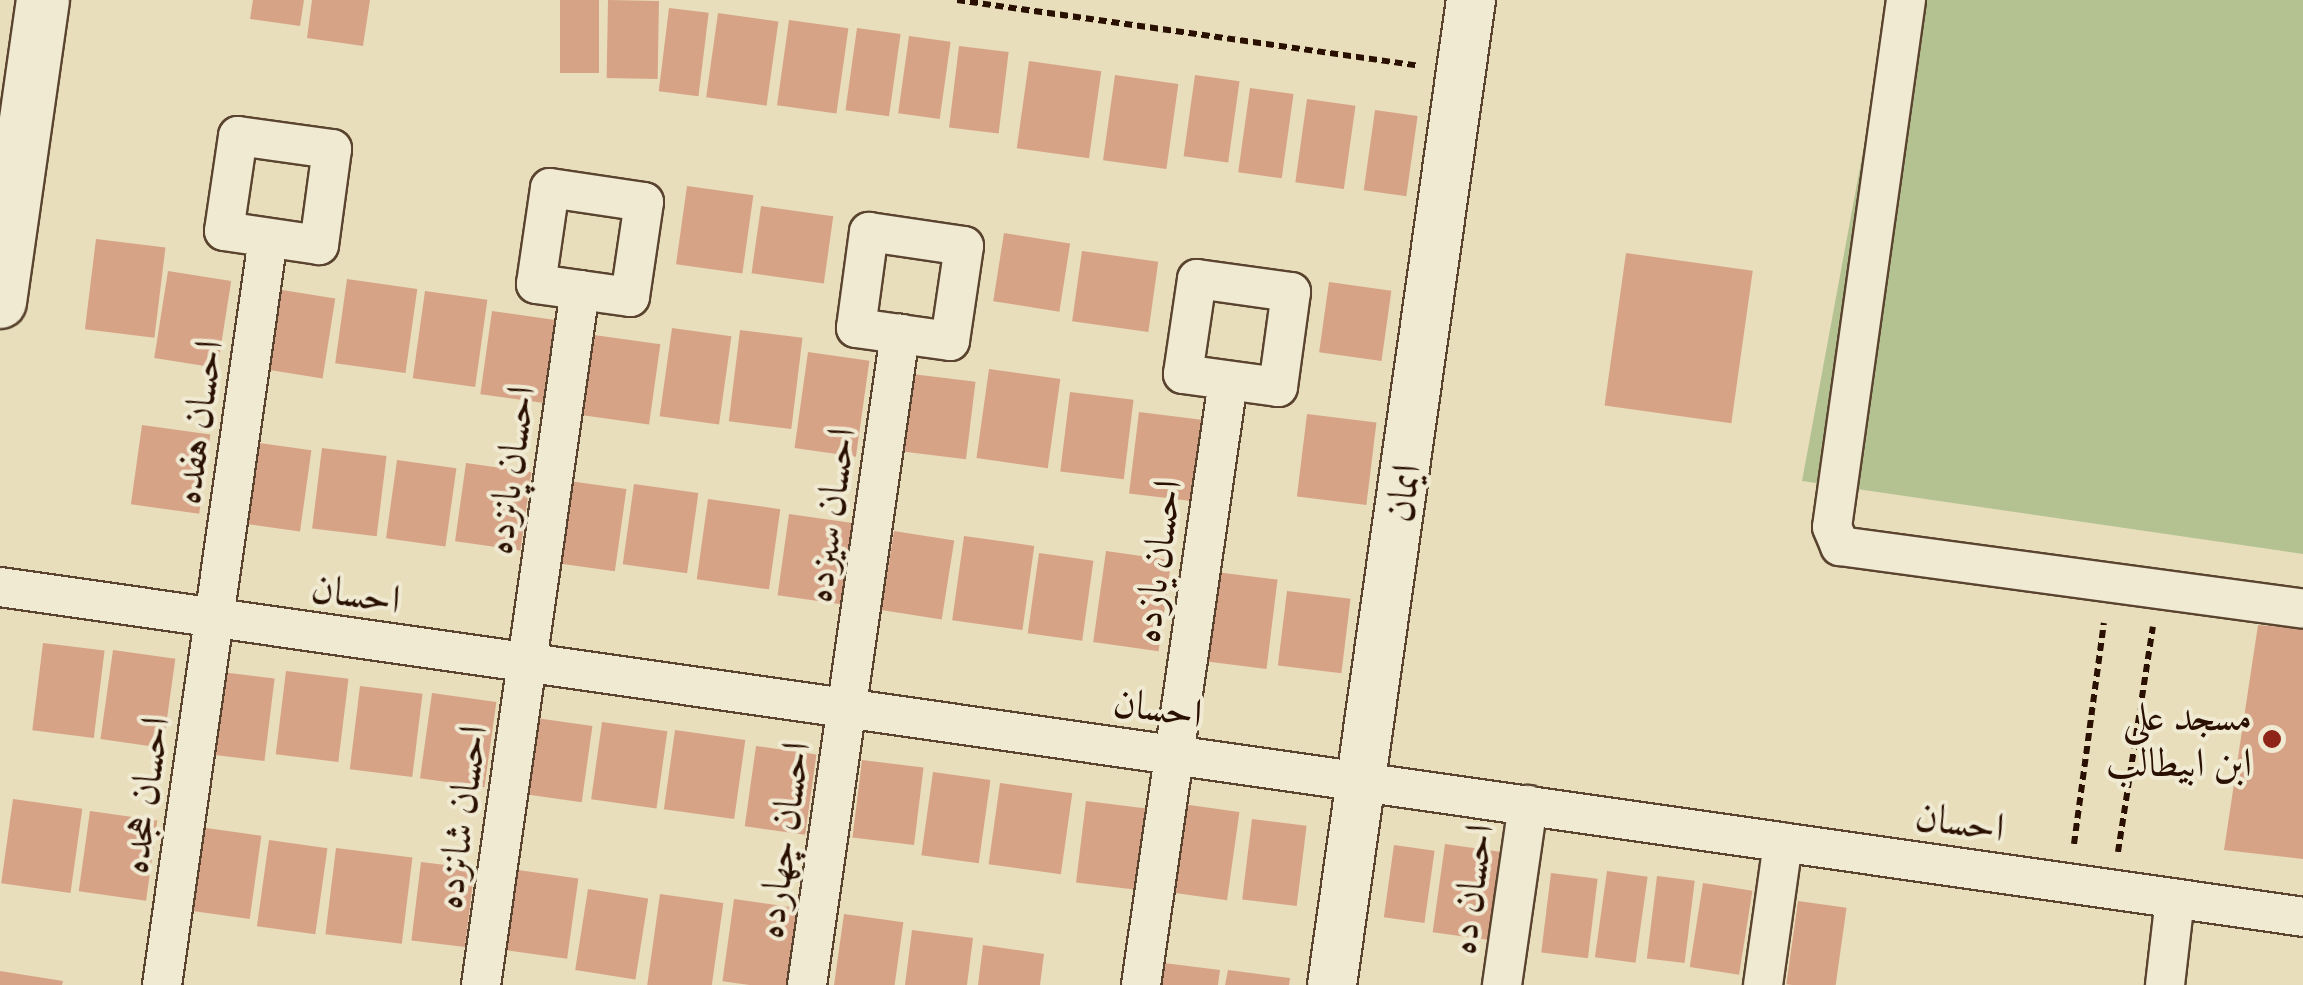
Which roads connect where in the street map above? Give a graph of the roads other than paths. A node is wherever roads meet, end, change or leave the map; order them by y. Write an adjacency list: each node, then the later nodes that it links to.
1 (43, 0): 6 (main road)
2 (1472, 0): 15 (street, ایمان)
3 (1906, 0): 10 (street)
4 (268, 238): 11 (street, احسان هفده)
5 (580, 290): 12 (street, احسان پانزده)
6 (0, 302)
7 (900, 334): 13 (street, احسان سیزده)
8 (1228, 381): 14 (street, احسان یازده)
9 (0, 587): 11 (street, احسان)
10 (2303, 609)
11 (214, 618): 12 (street, احسان); 20 (street, احسان هجده)
12 (527, 663): 13 (street, احسان); 21 (street, احسان شانزده)
13 (846, 708): 14 (street, احسان); 22 (street, احسان چهارده)
14 (1174, 755): 15 (street, احسان); 23 (street, احسان یازده)
15 (1361, 781): 16 (street, احسان); 24 (street, ایمان)
16 (1528, 805): 17 (street, احسان); 25 (street, احسان ده)
17 (1783, 842): 18 (street, احسان); 26 (street)
18 (2175, 899): 19 (street, احسان); 27 (street)
19 (2303, 917)
20 (162, 985)
21 (481, 985)
22 (807, 985)
23 (1141, 985)
24 (1332, 985)
25 (1502, 985)
26 (1762, 985)
27 (2164, 985)

